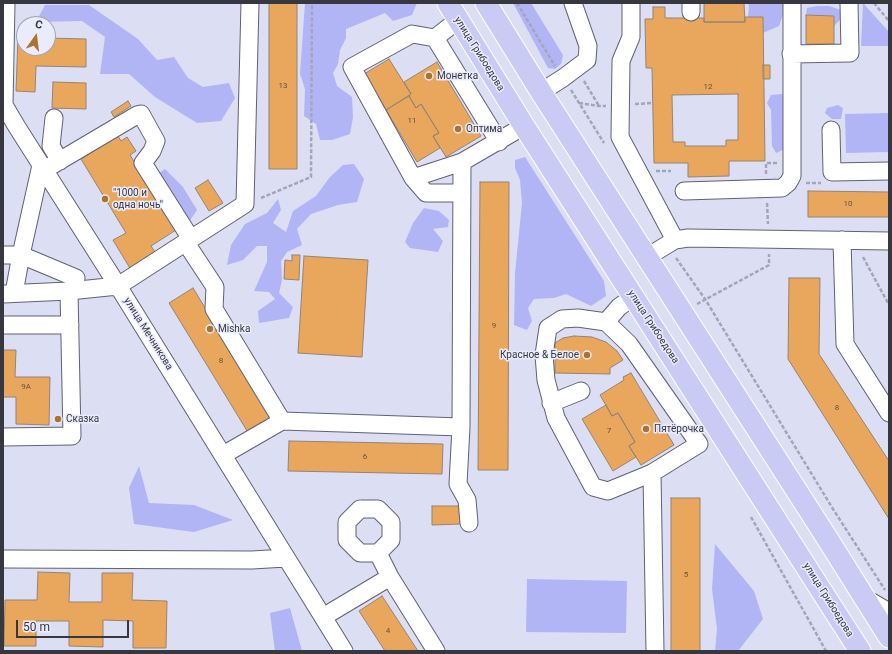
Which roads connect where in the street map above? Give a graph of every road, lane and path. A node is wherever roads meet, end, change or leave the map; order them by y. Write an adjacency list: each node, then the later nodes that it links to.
1 (6, 3): 19 (street, улица Мечникова)
2 (250, 3): 34 (street)
3 (312, 3): 34 (path)
4 (486, 3): 17 (main road)
5 (517, 3): 16 (path)
6 (573, 3): 15 (street)
7 (631, 3): 38 (street)
8 (792, 3): 14 (street)
9 (849, 3): 14 (street)
10 (874, 3): 12 (path)
11 (453, 12): 13 (street); 21 (main road, улица Грибоедова)
12 (889, 21)
13 (435, 38): 23 (street); 31 (street)
14 (792, 54): 32 (street)
15 (577, 68): 16 (street); 18 (path)
16 (563, 78): 17 (street); 18 (path)
17 (541, 92): 41 (main road)
18 (579, 102): 24 (path)
19 (6, 114): 27 (street, улица Мечникова)
20 (54, 118): 25 (street)
21 (524, 126): 23 (street); 45 (main road, улица Грибоедова)
22 (831, 130): 30 (street)
23 (499, 142): 26 (street)
24 (604, 143)
25 (60, 161): 27 (street); 37 (street)
26 (462, 162): 31 (street); 33 (street)
27 (42, 168): 40 (street); 43 (street, улица Мечникова)
28 (650, 171): 29 (path)
29 (671, 171)
30 (889, 171)
31 (413, 178): 33 (street)
32 (684, 191)
33 (462, 193): 54 (street)
34 (245, 204): 37 (street)
35 (848, 240): 36 (street); 38 (street); 46 (path); 52 (street)
36 (889, 240)
37 (188, 241): 43 (street); 53 (street)
38 (671, 242): 41 (street); 65 (path)
39 (3, 254): 40 (street)
40 (21, 255): 42 (street); 44 (street)
41 (648, 257): 66 (main road)
42 (73, 284): 43 (street); 44 (street); 49 (street)
43 (118, 286): 58 (street, улица Мечникова)
44 (9, 293)
45 (634, 297): 47 (street); 55 (main road, улица Грибоедова)
46 (889, 305)
47 (606, 322): 51 (street); 57 (street)
48 (3, 325): 49 (street)
49 (70, 325): 56 (street)
50 (581, 391): 51 (street)
51 (551, 403): 59 (street)
52 (889, 413)
53 (282, 421): 54 (street); 58 (street)
54 (462, 427): 60 (street)
55 (722, 433): 57 (street); 70 (main road, улица Грибоедова)
56 (3, 437)
57 (699, 444): 59 (street)
58 (223, 455): 62 (street, улица Мечникова)
59 (652, 473): 73 (street)
60 (469, 523)
61 (378, 553): 64 (street)
62 (286, 558): 63 (street); 68 (street, улица Мечникова)
63 (3, 560)
64 (390, 577): 68 (street); 72 (street)
65 (889, 596)
66 (864, 598): 67 (street); 69 (main road)
67 (889, 612)
68 (323, 617): 71 (street, улица Мечникова)
69 (889, 637)
70 (857, 650)
71 (344, 651)
72 (436, 651)
73 (655, 651)

